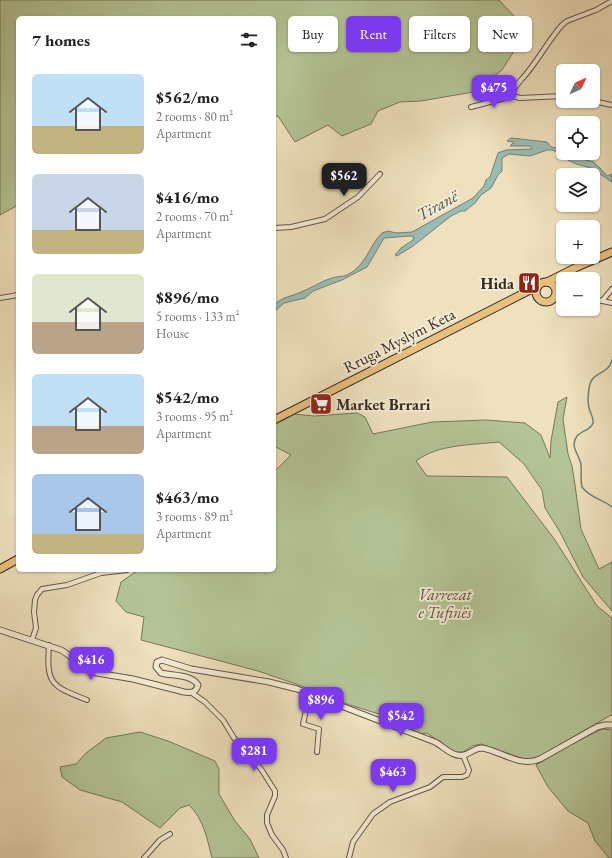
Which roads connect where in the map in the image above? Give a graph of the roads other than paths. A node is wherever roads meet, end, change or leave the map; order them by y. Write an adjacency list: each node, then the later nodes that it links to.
1 (612, 1): 2 (street)
2 (513, 96): 3 (street); 6 (street)
3 (556, 96)
4 (600, 102): 5 (street)
5 (612, 105)
6 (471, 107)
7 (380, 174): 8 (street)
8 (276, 228)
9 (612, 252): 10 (main road)
10 (577, 267): 11 (main road); 12 (main road)
11 (571, 272)
12 (547, 282): 13 (main road); 15 (main road)
13 (538, 286): 16 (main road, Rruga Myslym Keta); 20 (main road)
14 (612, 289): 21 (street)
15 (556, 290)
16 (522, 294): 20 (main road); 23 (main road, Rruga Myslym Keta)
17 (16, 295): 19 (street)
18 (556, 295): 20 (main road)
19 (0, 298)
20 (538, 298)
21 (602, 301): 22 (street)
22 (612, 303)
23 (276, 419)
24 (16, 560): 25 (main road)
25 (0, 569)
26 (110, 572): 28 (street)
27 (0, 630): 28 (street)
28 (32, 640): 29 (street)
29 (49, 645): 30 (street); 32 (street)
30 (192, 693): 31 (street); 38 (street)
31 (310, 693): 34 (street); 35 (street)
32 (87, 700)
33 (612, 725): 35 (street)
34 (317, 752)
35 (463, 755): 39 (street)
36 (170, 834): 37 (street)
37 (144, 858)
38 (286, 858)
39 (349, 858)

